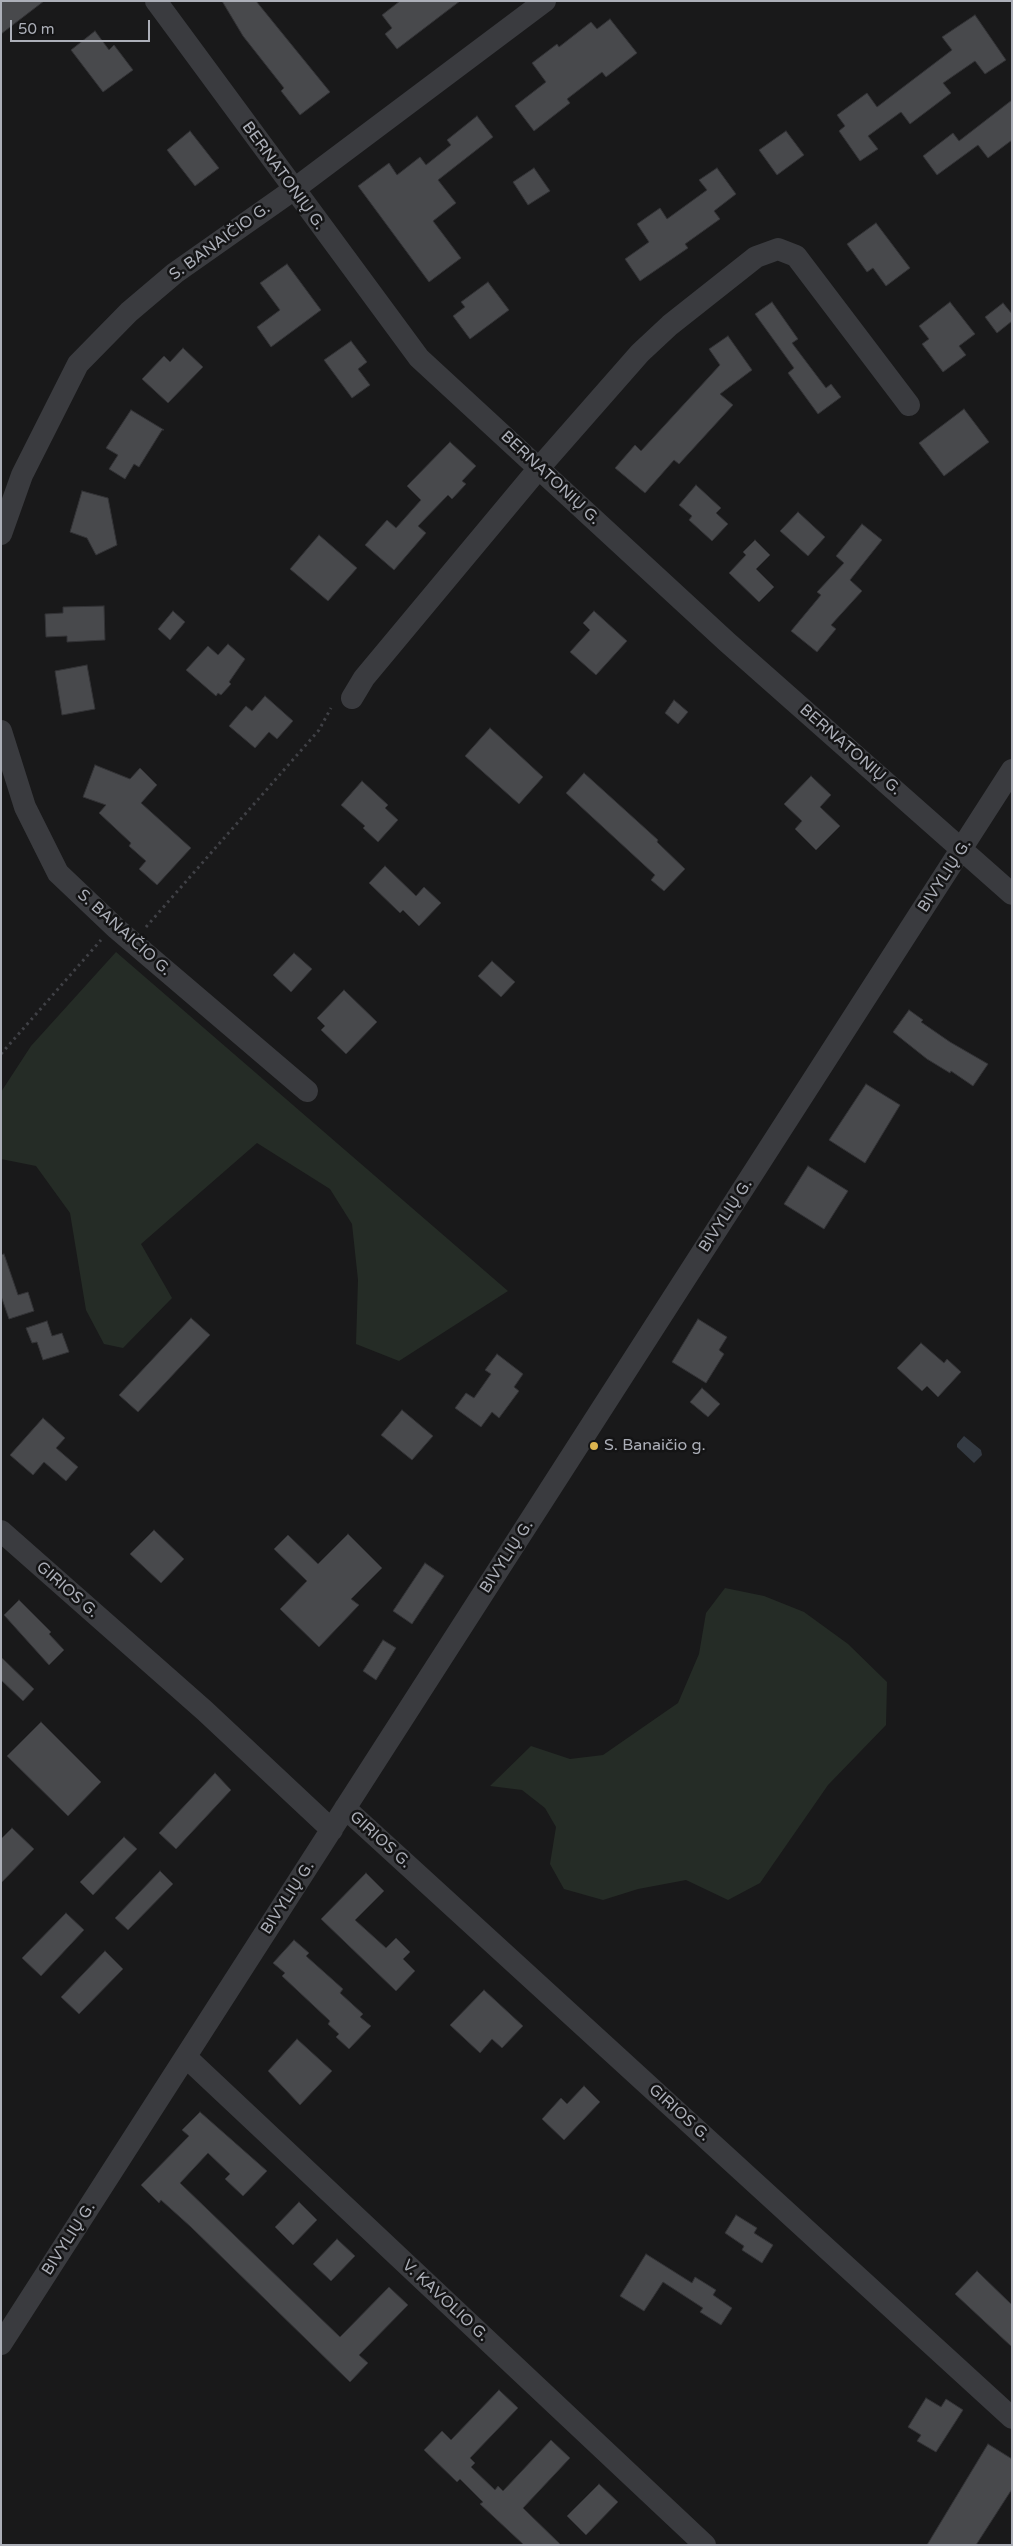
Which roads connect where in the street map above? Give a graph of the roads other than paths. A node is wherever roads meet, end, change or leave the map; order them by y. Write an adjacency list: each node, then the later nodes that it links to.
1 (156, 1): 3 (street, BERNATONIŲ G.)
2 (545, 1): 3 (street, S. BANAIČIO G.)
3 (293, 190): 5 (street, BERNATONIŲ G.); 6 (street, S. BANAIČIO G.)
4 (910, 406): 5 (street)
5 (539, 468): 7 (street); 10 (street, BERNATONIŲ G.)
6 (1, 534)
7 (352, 698)
8 (1, 731): 12 (street, S. BANAIČIO G.)
9 (1012, 770): 10 (street, BIVYLIŲ G.)
10 (962, 849): 11 (street, BERNATONIŲ G.); 14 (street, BIVYLIŲ G.)
11 (1012, 894)
12 (307, 1091)
13 (1, 1531): 15 (street, GIRIOS G.)
14 (345, 1808): 15 (street, BIVYLIŲ G.); 18 (street, GIRIOS G.)
15 (332, 1830): 16 (street, BIVYLIŲ G.)
16 (186, 2057): 17 (street, BIVYLIŲ G.); 19 (street, V. KAVOLIO G.)
17 (1, 2344)
18 (1011, 2415)
19 (705, 2545)

